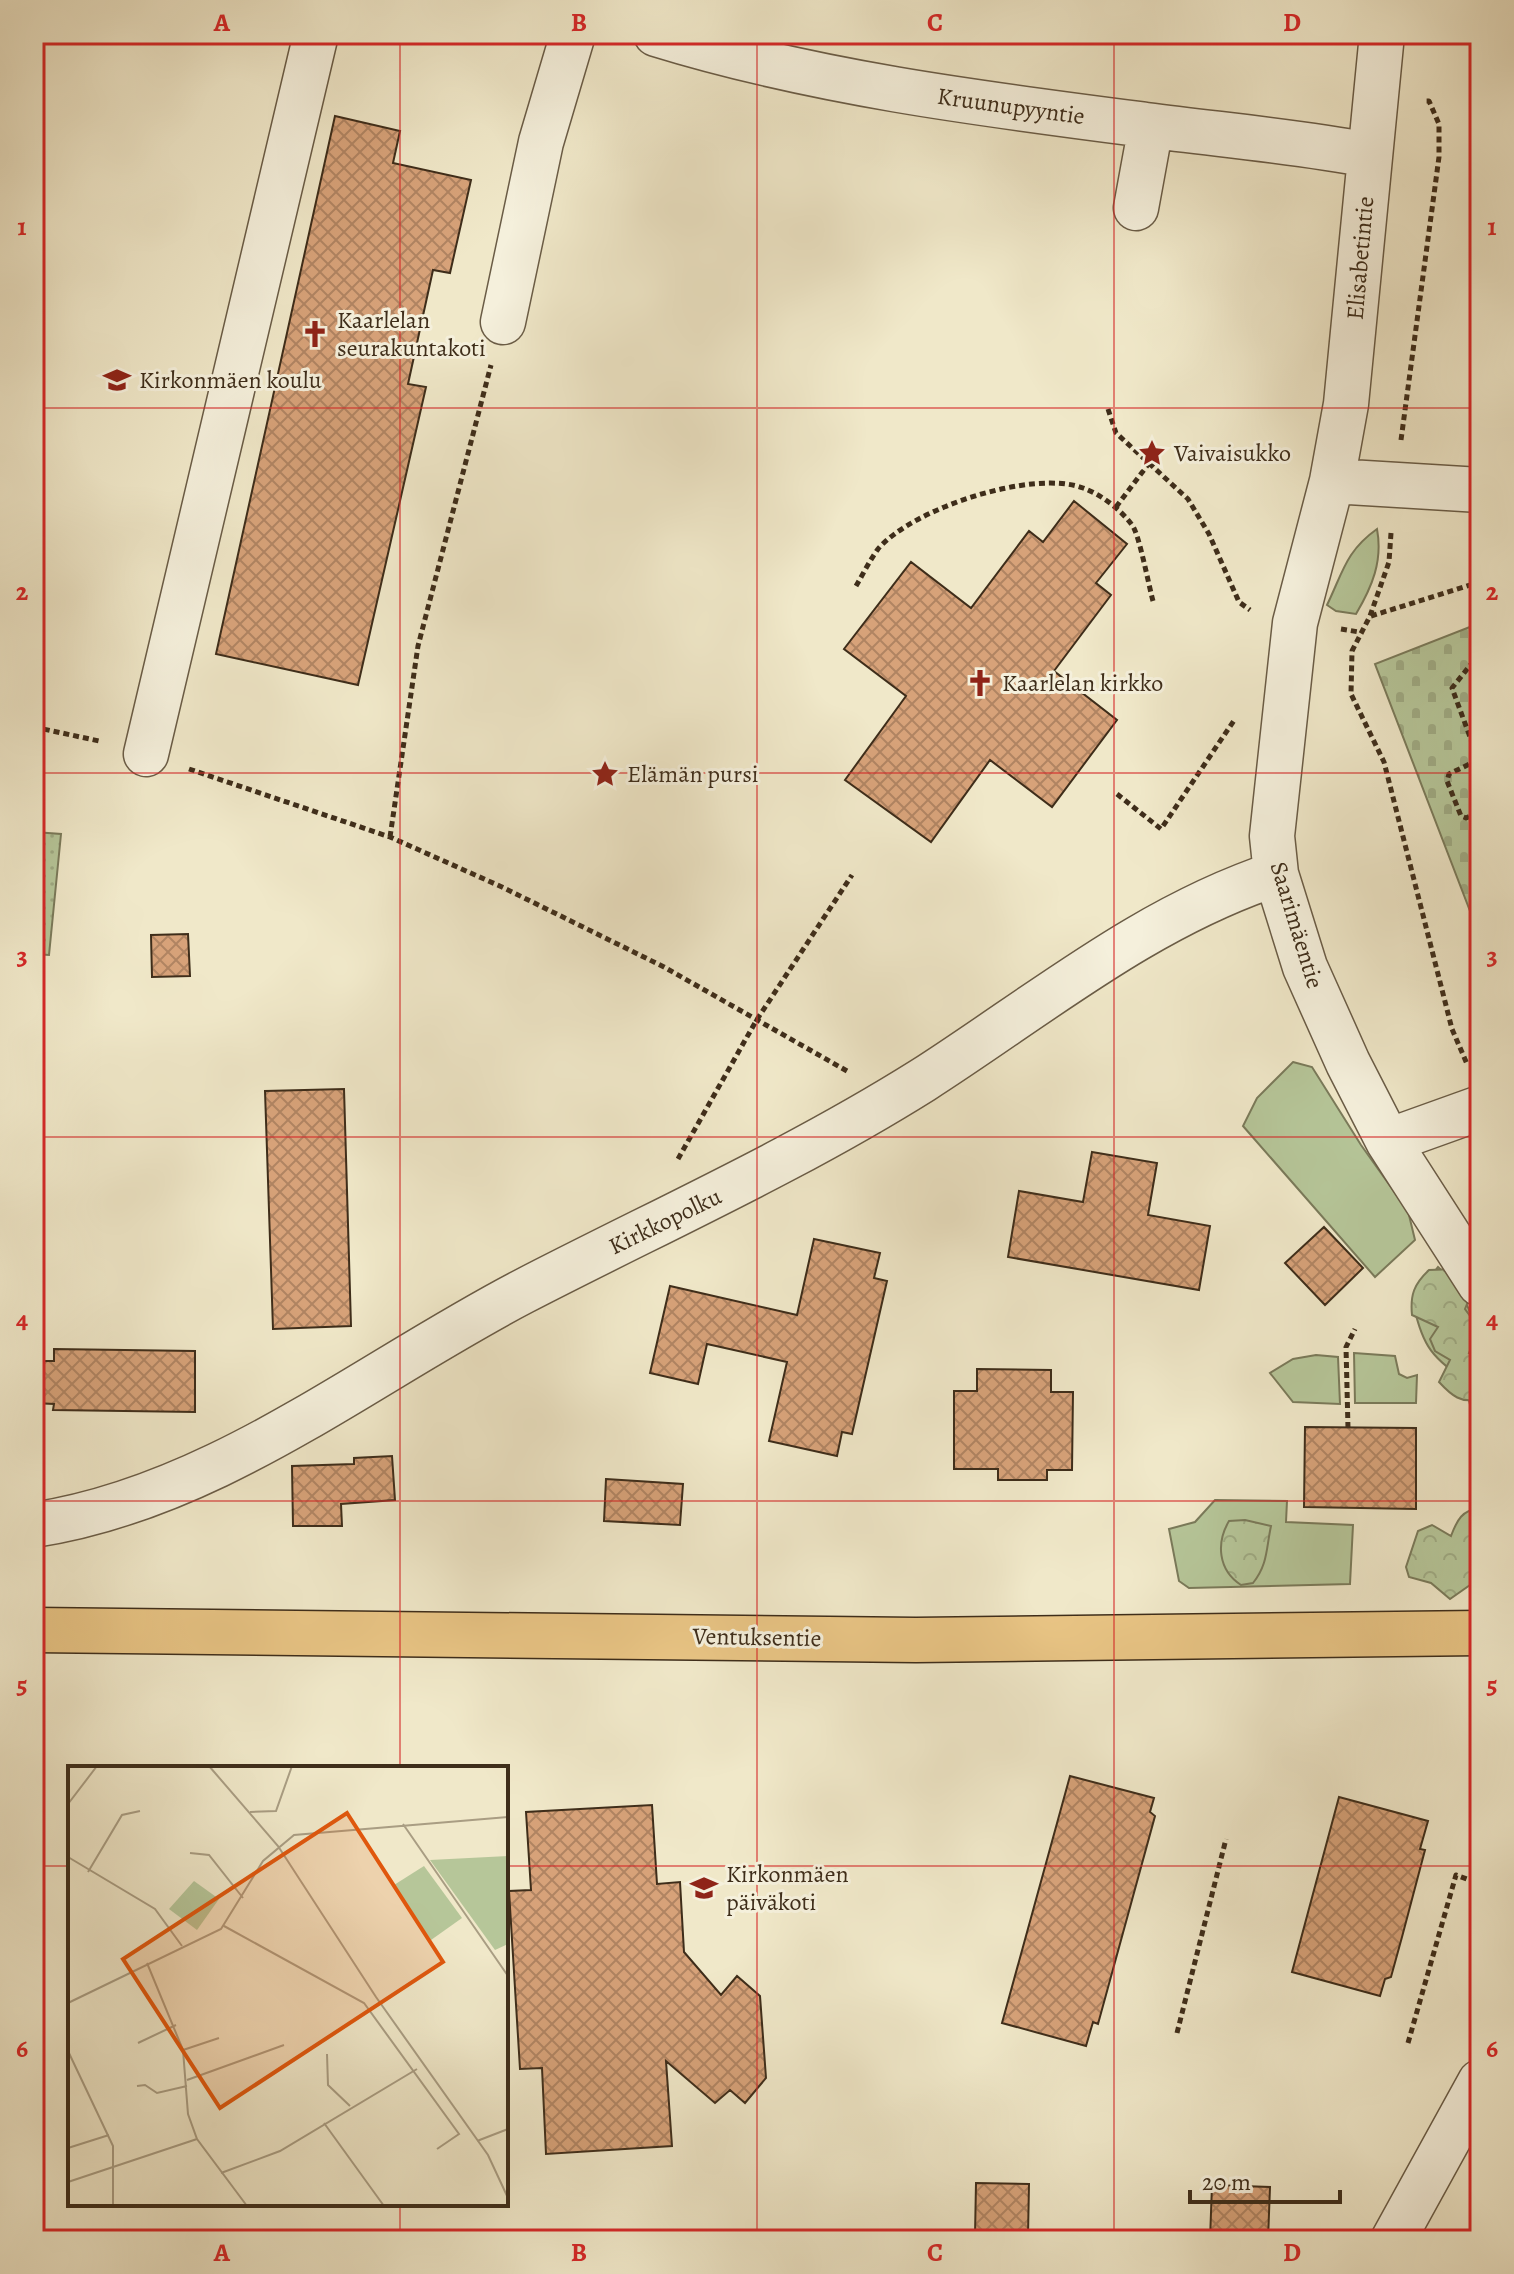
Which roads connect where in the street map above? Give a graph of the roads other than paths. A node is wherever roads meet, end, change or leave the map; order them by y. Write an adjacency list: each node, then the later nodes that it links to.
1 (316, 34): 12 (street)
2 (573, 34): 9 (street)
3 (656, 34): 5 (street, Kruunupyyntie)
4 (1382, 34): 7 (street, Elisabetintie)
5 (796, 51): 6 (street, Kruunupyyntie)
6 (1151, 126): 7 (street, Kruunupyyntie); 8 (street)
7 (1369, 155): 10 (street, Elisabetintie)
8 (1136, 208)
9 (503, 322)
10 (1332, 481): 11 (street); 13 (street, Saarimäentie)
11 (1480, 490)
12 (146, 754)
13 (1276, 874): 15 (street, Saarimäentie); 17 (street, Kirkkopolku)
14 (1474, 1088): 15 (street)
15 (1388, 1141): 16 (street, Saarimäentie)
16 (1480, 1284)
17 (34, 1525)
18 (34, 1630): 19 (main road, Ventuksentie)
19 (1480, 1633)
20 (1480, 2082): 21 (street)
21 (1393, 2240)

